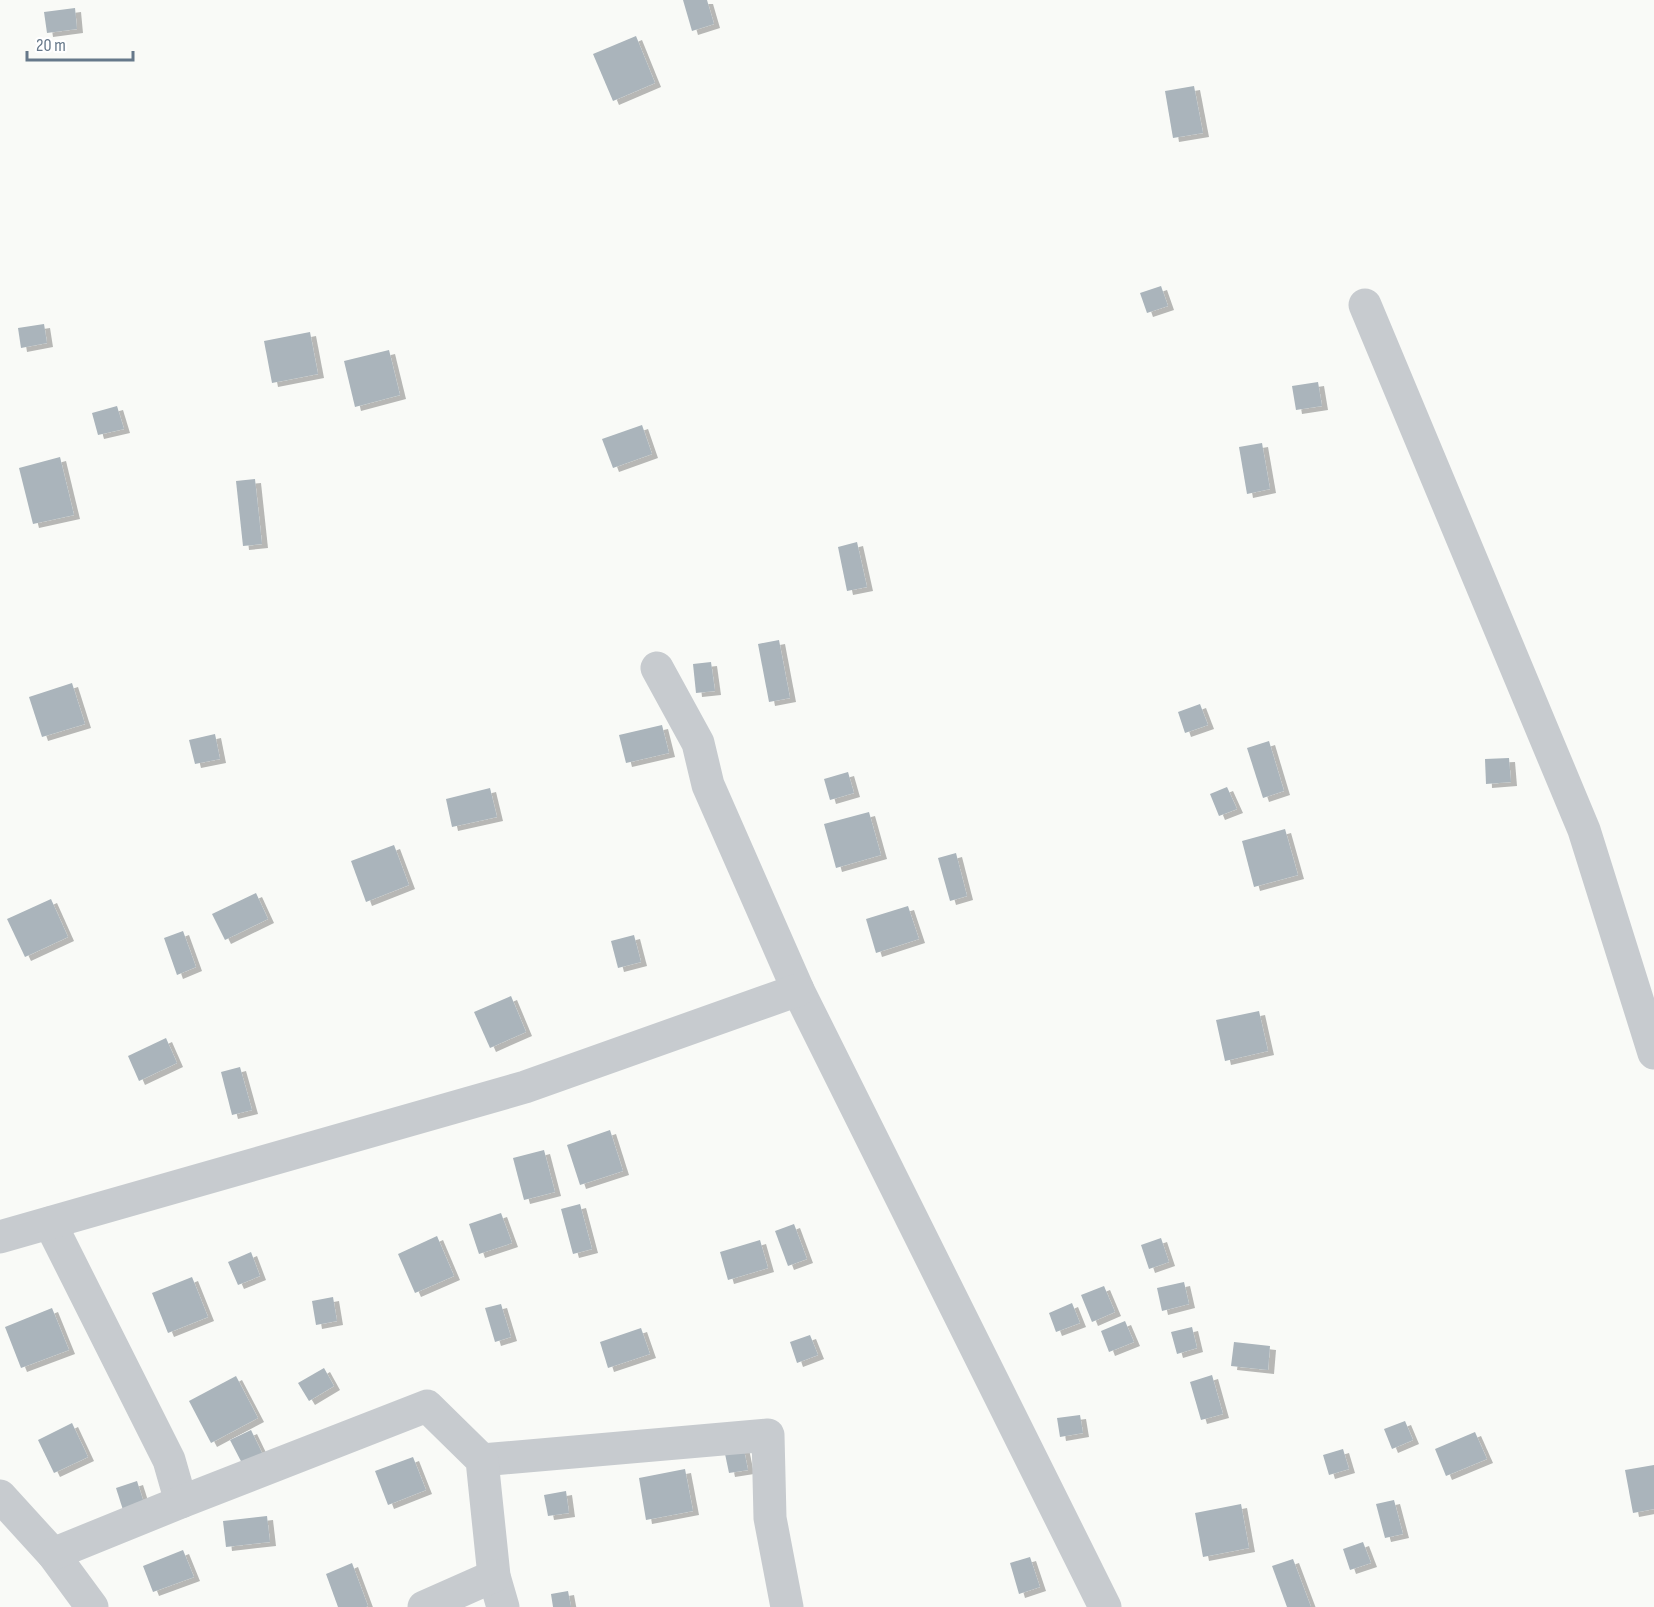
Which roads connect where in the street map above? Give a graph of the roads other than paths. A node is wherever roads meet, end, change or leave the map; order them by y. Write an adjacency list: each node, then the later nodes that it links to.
1 (1365, 305): 4 (street)
2 (657, 668): 3 (street)
3 (798, 990): 5 (street); 15 (street)
4 (1654, 1053)
5 (50, 1222): 6 (street); 9 (street)
6 (0, 1237)
7 (482, 1460): 9 (street); 11 (street); 14 (street)
8 (0, 1496): 10 (street)
9 (181, 1502): 10 (street)
10 (53, 1554): 12 (street)
11 (499, 1592): 13 (street)
12 (92, 1607)
13 (424, 1607)
14 (787, 1607)
15 (1105, 1607)

